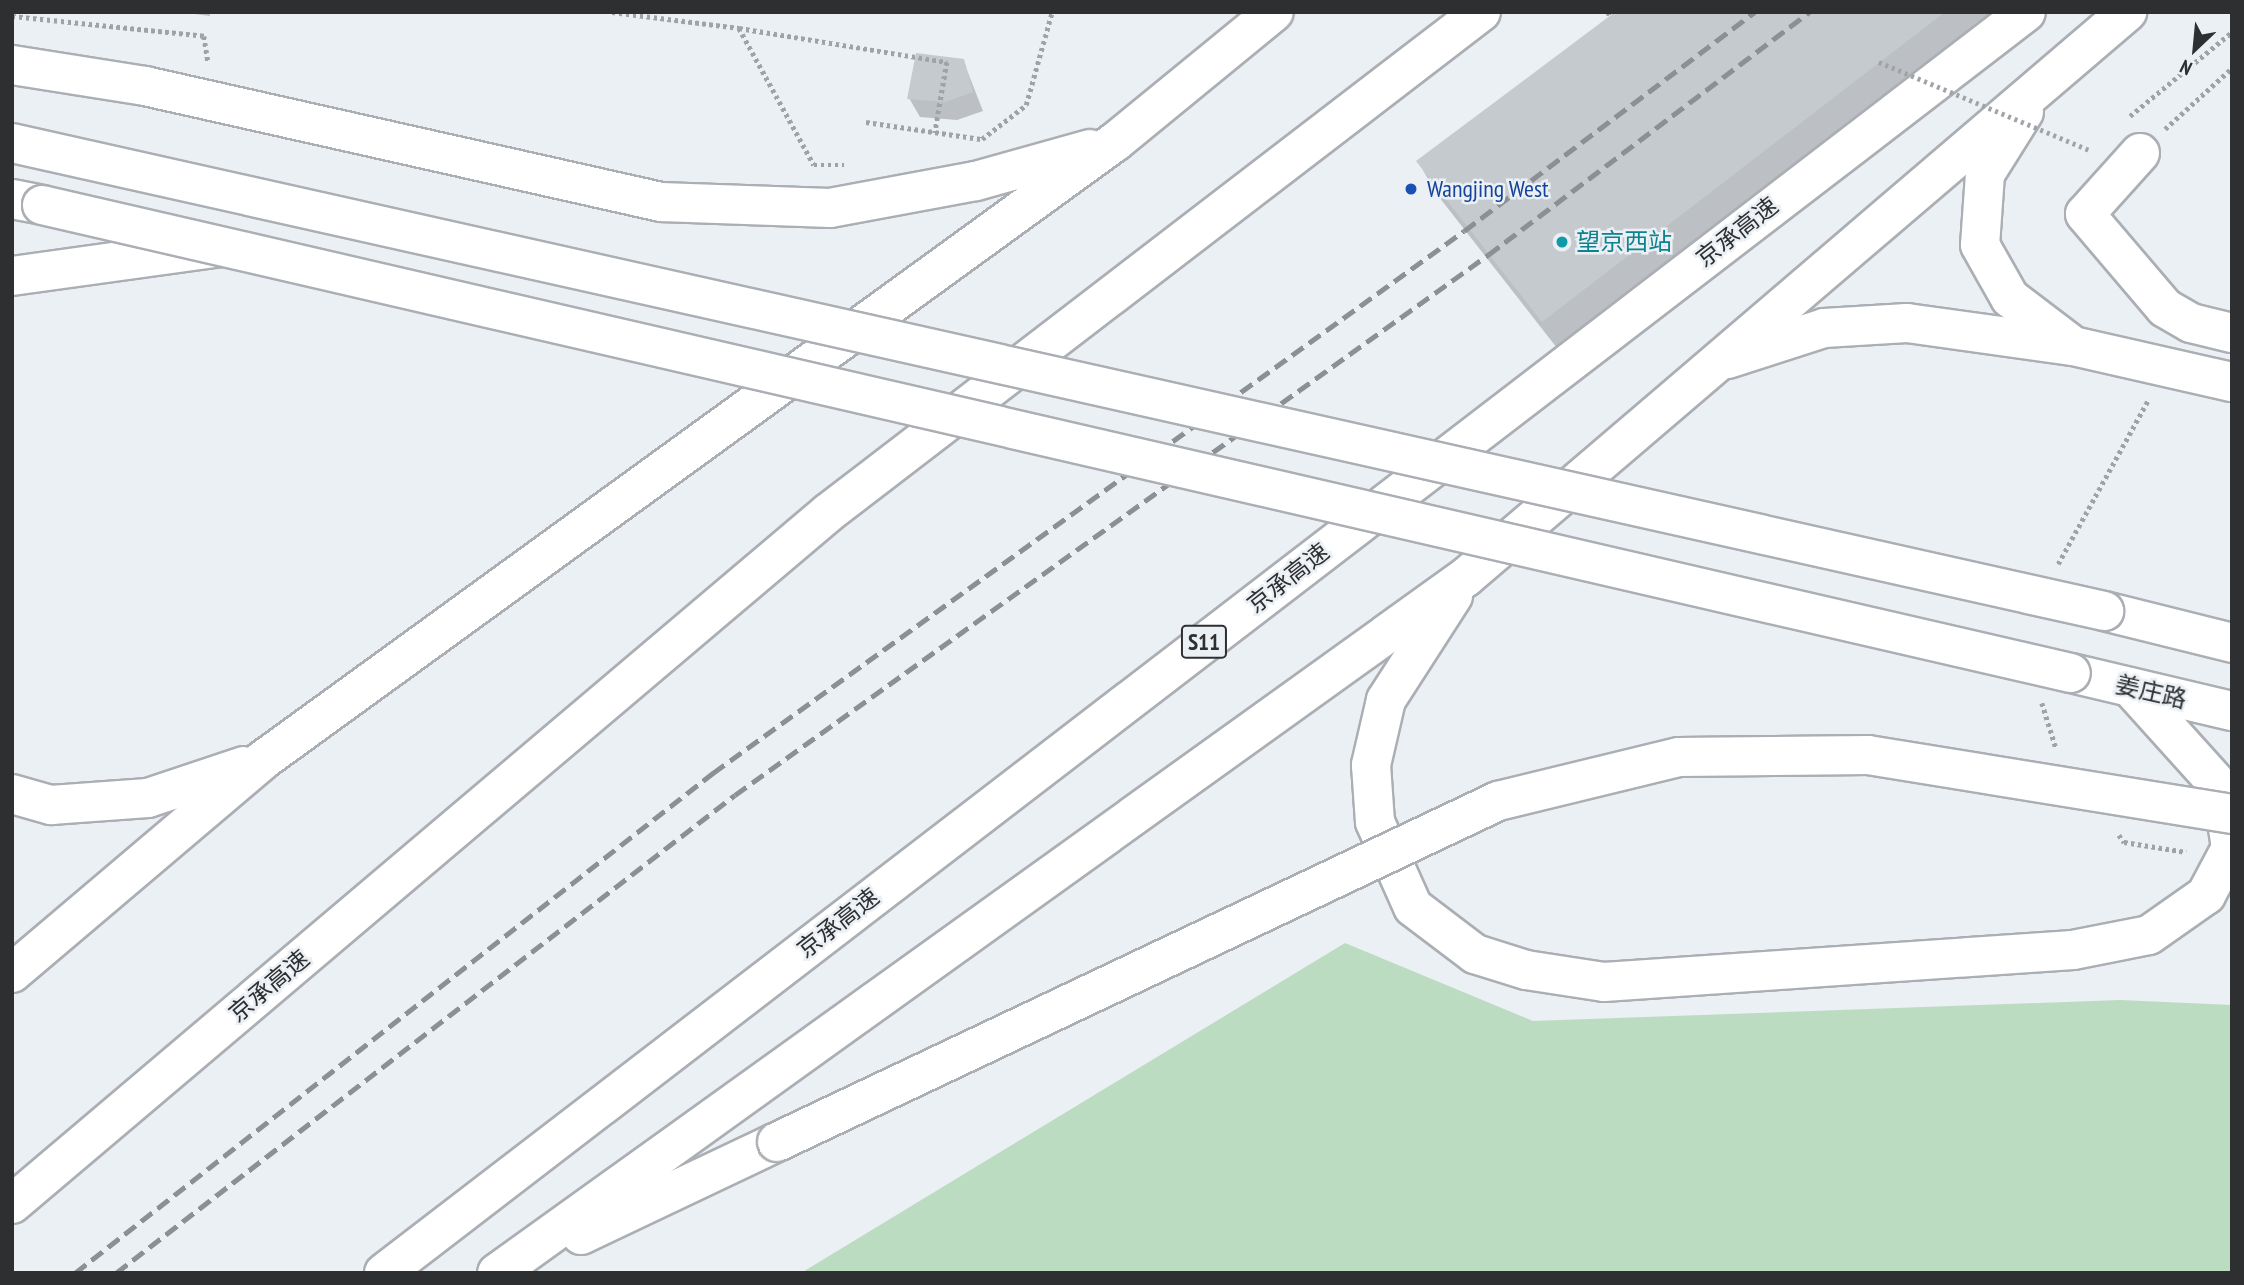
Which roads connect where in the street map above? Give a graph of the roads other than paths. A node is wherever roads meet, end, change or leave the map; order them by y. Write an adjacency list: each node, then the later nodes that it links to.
1 (1274, 12): 8 (main road)
2 (1481, 12): 25 (main road, 京承高速)
3 (2026, 12): 26 (main road, 京承高速 / S11)
4 (2127, 12): 6 (main road)
5 (12, 65): 8 (main road)
6 (2045, 78): 14 (main road); 15 (main road)
7 (2129, 139): 13 (main road)
8 (1115, 142): 21 (main road)
9 (12, 143): 18 (main road, bridge)
10 (27, 202): 11 (main road, 姜庄路, bridge)
11 (222, 247): 12 (main road); 19 (main road, 姜庄路, bridge)
12 (12, 276)
13 (2232, 333)
14 (2073, 346): 15 (main road); 16 (main road)
15 (1713, 364): 17 (main road)
16 (2232, 382)
17 (1465, 577): 19 (main road); 27 (main road)
18 (2232, 643)
19 (2130, 687): 20 (main road, 姜庄路)
20 (2232, 711)
21 (263, 760): 22 (main road); 24 (main road)
22 (12, 794)
23 (2232, 814): 27 (main road, bridge)
24 (12, 973)
25 (12, 1204)
26 (384, 1273)
27 (498, 1273)

